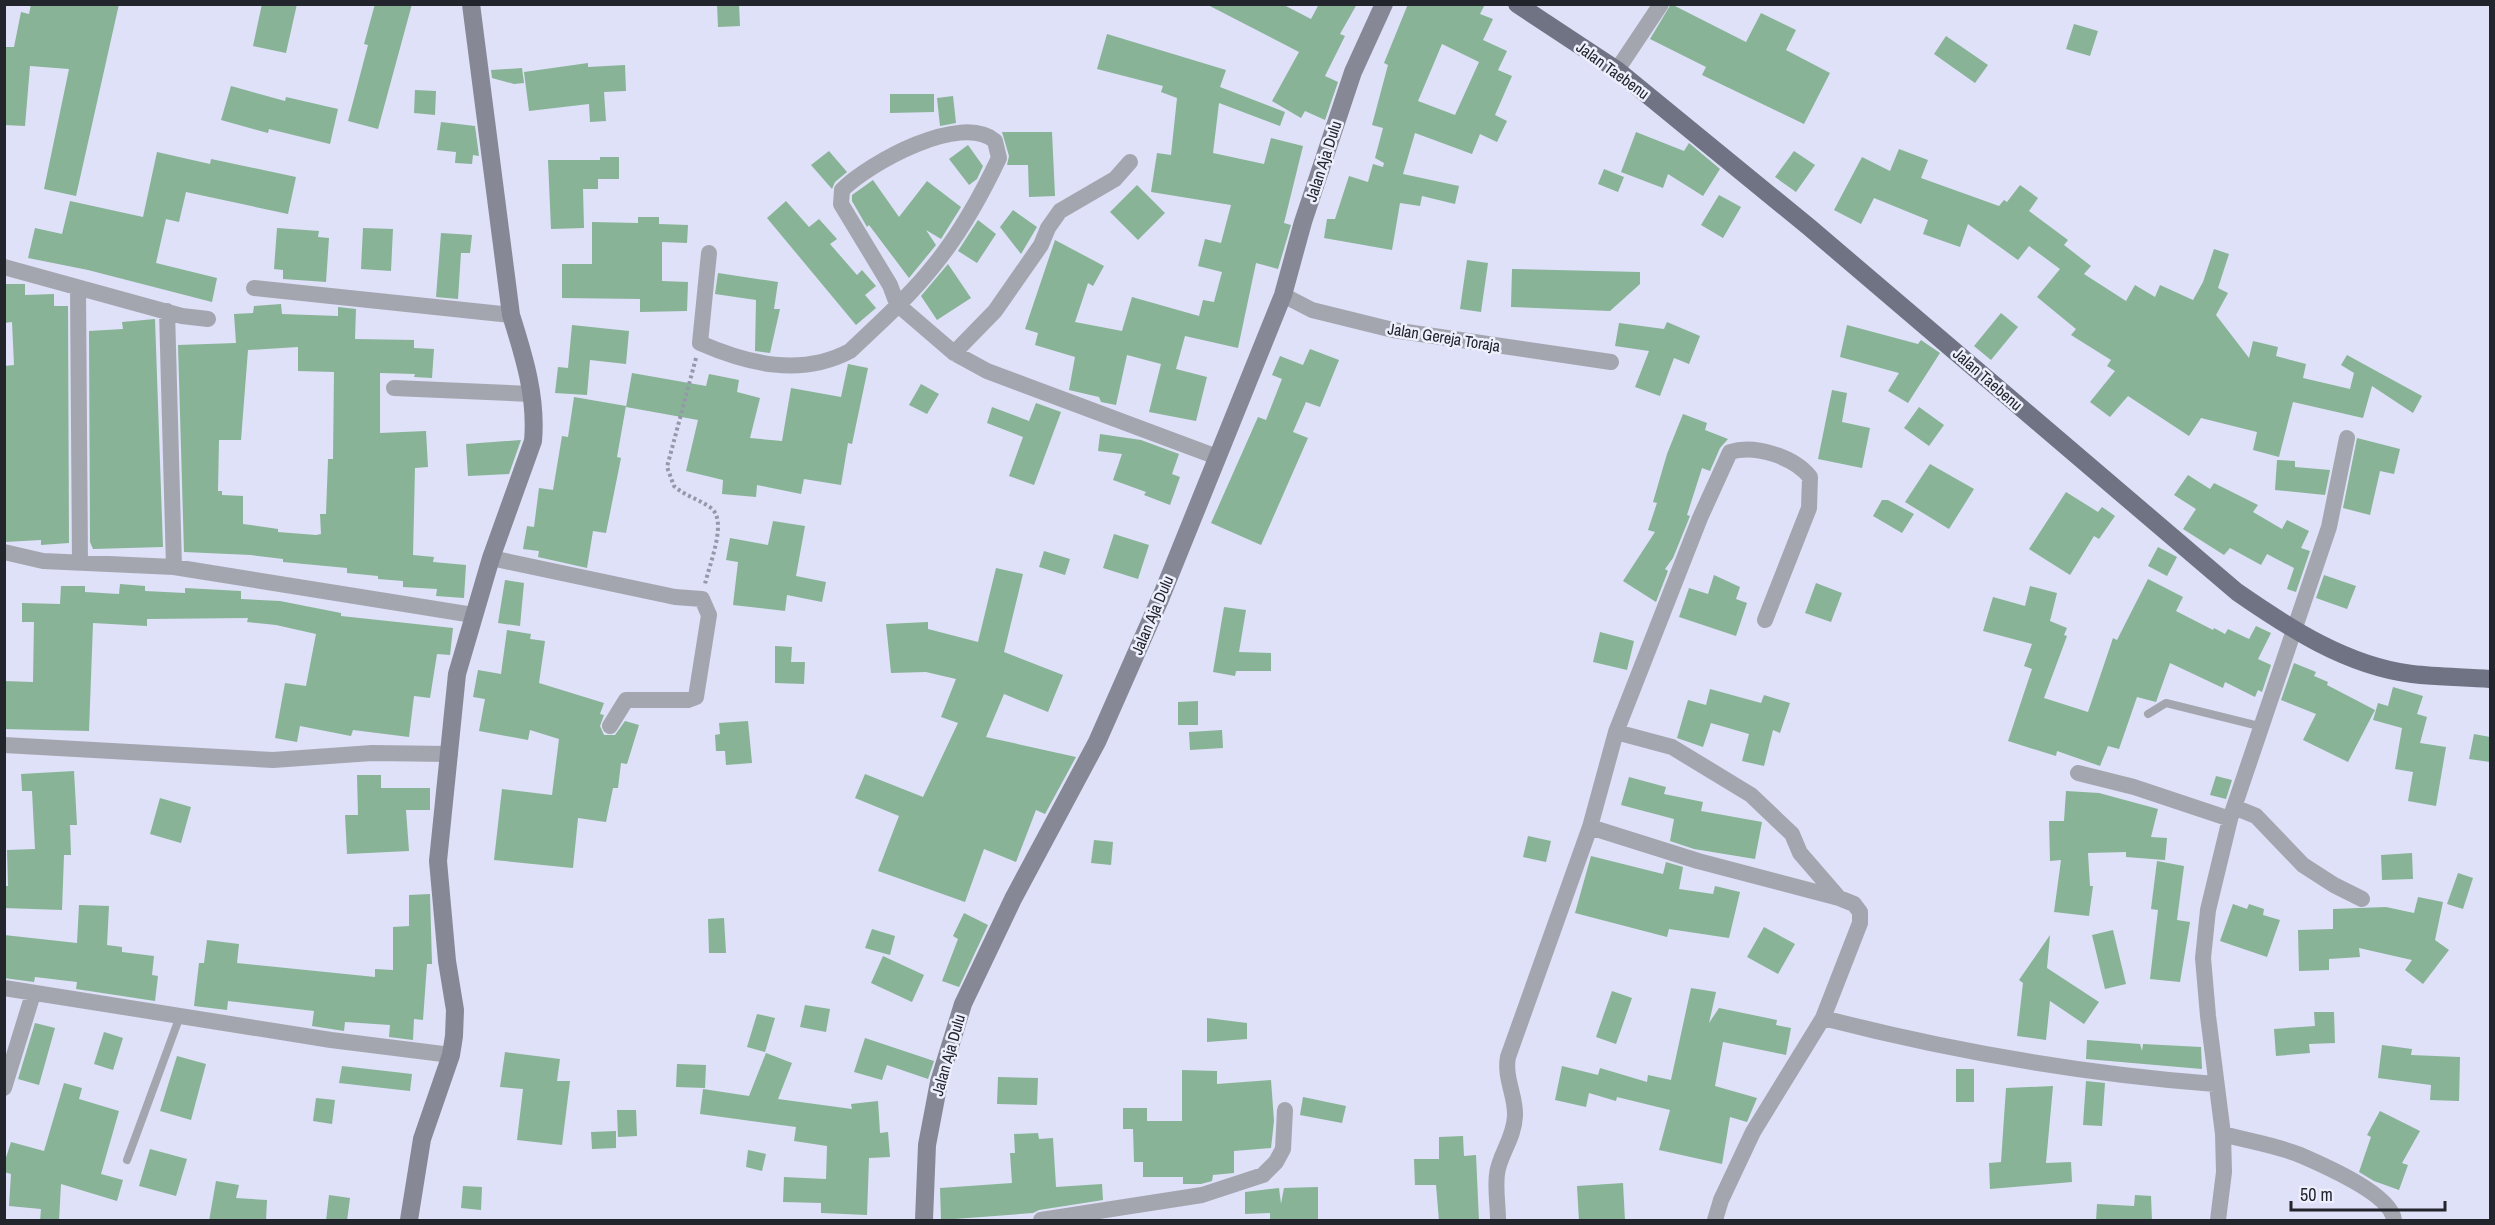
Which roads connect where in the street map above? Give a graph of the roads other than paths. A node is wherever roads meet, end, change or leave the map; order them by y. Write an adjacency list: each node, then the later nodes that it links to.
1 (471, 4): 14 (street)
2 (1384, 4): 11 (street, Jalan Aja Dulu)
3 (1517, 4): 5 (main road, Jalan Taebenu)
4 (1661, 4): 5 (street)
5 (1617, 70): 28 (main road, Jalan Taebenu)
6 (1130, 162): 16 (street)
7 (708, 253): 12 (street)
8 (4, 267): 10 (street)
9 (254, 288): 14 (street)
10 (78, 289): 13 (street); 24 (street)
11 (1283, 295): 17 (street, Jalan Gereja Toraja); 21 (street, Jalan Aja Dulu)
12 (897, 304): 12 (street); 16 (street)
13 (167, 311): 15 (street); 25 (street)
14 (511, 315): 19 (street)
15 (208, 319)
16 (954, 353): 21 (street)
17 (1611, 362)
18 (394, 388): 19 (street)
19 (531, 394): 23 (street)
20 (2347, 438): 28 (street)
21 (1217, 457): 52 (street, Jalan Aja Dulu)
22 (4, 552): 24 (street)
23 (491, 558): 26 (street); 31 (street)
24 (80, 563): 25 (street)
25 (174, 567): 26 (street)
26 (473, 615): 35 (street)
27 (1765, 620): 33 (street)
28 (2295, 632): 29 (main road, Jalan Taebenu); 32 (street)
29 (2490, 679)
30 (2148, 714): 32 (lane)
31 (610, 726)
32 (2263, 728): 37 (street)
33 (1616, 732): 38 (street); 39 (street)
34 (4, 745): 35 (street)
35 (450, 754): 45 (street)
36 (2078, 773): 37 (street)
37 (2232, 813): 40 (street); 46 (street)
38 (1590, 828): 39 (street); 54 (street)
39 (1839, 898): 44 (street)
40 (2362, 899)
41 (4, 988): 42 (street)
42 (33, 994): 43 (street); 47 (street)
43 (180, 1016): 45 (street); 50 (lane)
44 (1822, 1018): 46 (street); 55 (street)
45 (451, 1055): 51 (street)
46 (2215, 1084): 49 (street)
47 (4, 1088)
48 (1285, 1110): 53 (street)
49 (2223, 1134): 56 (street); 57 (street)
50 (127, 1160)
51 (409, 1221)
52 (924, 1221)
53 (1041, 1221)
54 (1498, 1221)
55 (1715, 1221)
56 (2218, 1221)
57 (2394, 1221)

